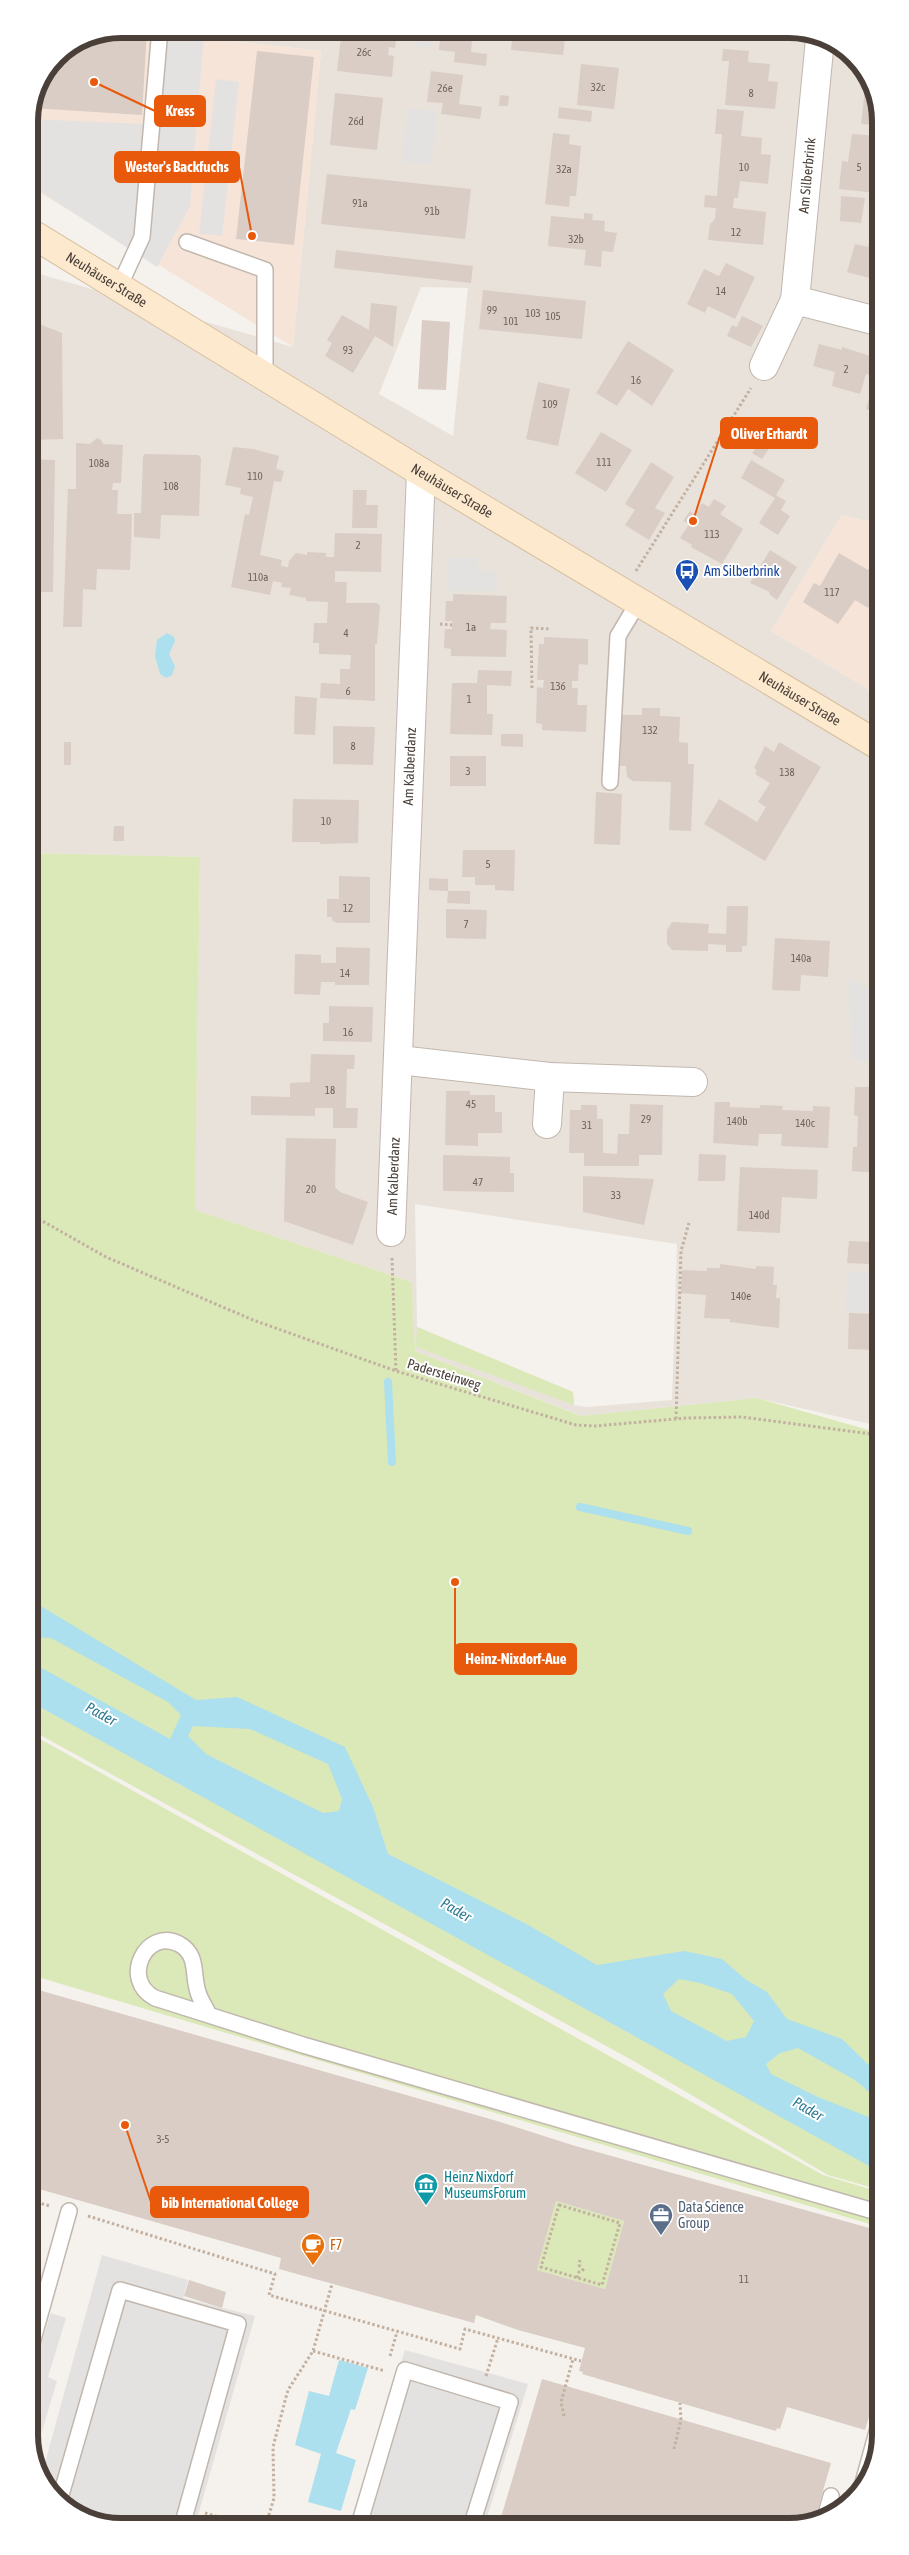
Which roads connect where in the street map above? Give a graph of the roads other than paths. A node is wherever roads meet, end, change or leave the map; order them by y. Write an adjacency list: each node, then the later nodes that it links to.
1 (159, 38): 5 (lane)
2 (820, 44): 6 (street, Am Silberbrink)
3 (38, 237): 5 (main road, Neuhäuser Straße)
4 (187, 242): 9 (lane)
5 (119, 286): 9 (main road, Neuhäuser Straße)
6 (795, 300): 7 (street); 8 (street, Am Silberbrink)
7 (872, 320)
8 (764, 366)
9 (265, 376): 10 (main road, Neuhäuser Straße)
10 (421, 472): 11 (main road, Neuhäuser Straße); 14 (street, Am Kalberdanz)
11 (632, 596): 12 (main road, Neuhäuser Straße); 13 (lane)
12 (872, 741)
13 (610, 782)
14 (399, 1060): 15 (street); 18 (street, Am Kalberdanz)
15 (550, 1077): 16 (street); 17 (street)
16 (693, 1082)
17 (547, 1124)
18 (391, 1232)
19 (208, 2013): 19 (lane); 21 (lane)
20 (69, 2211): 22 (lane)
21 (872, 2211)
22 (38, 2322)
23 (62, 2493): 26 (lane)
24 (831, 2496): 25 (lane)
25 (828, 2506)
26 (184, 2517)
27 (361, 2517): 28 (lane)
28 (474, 2518)

